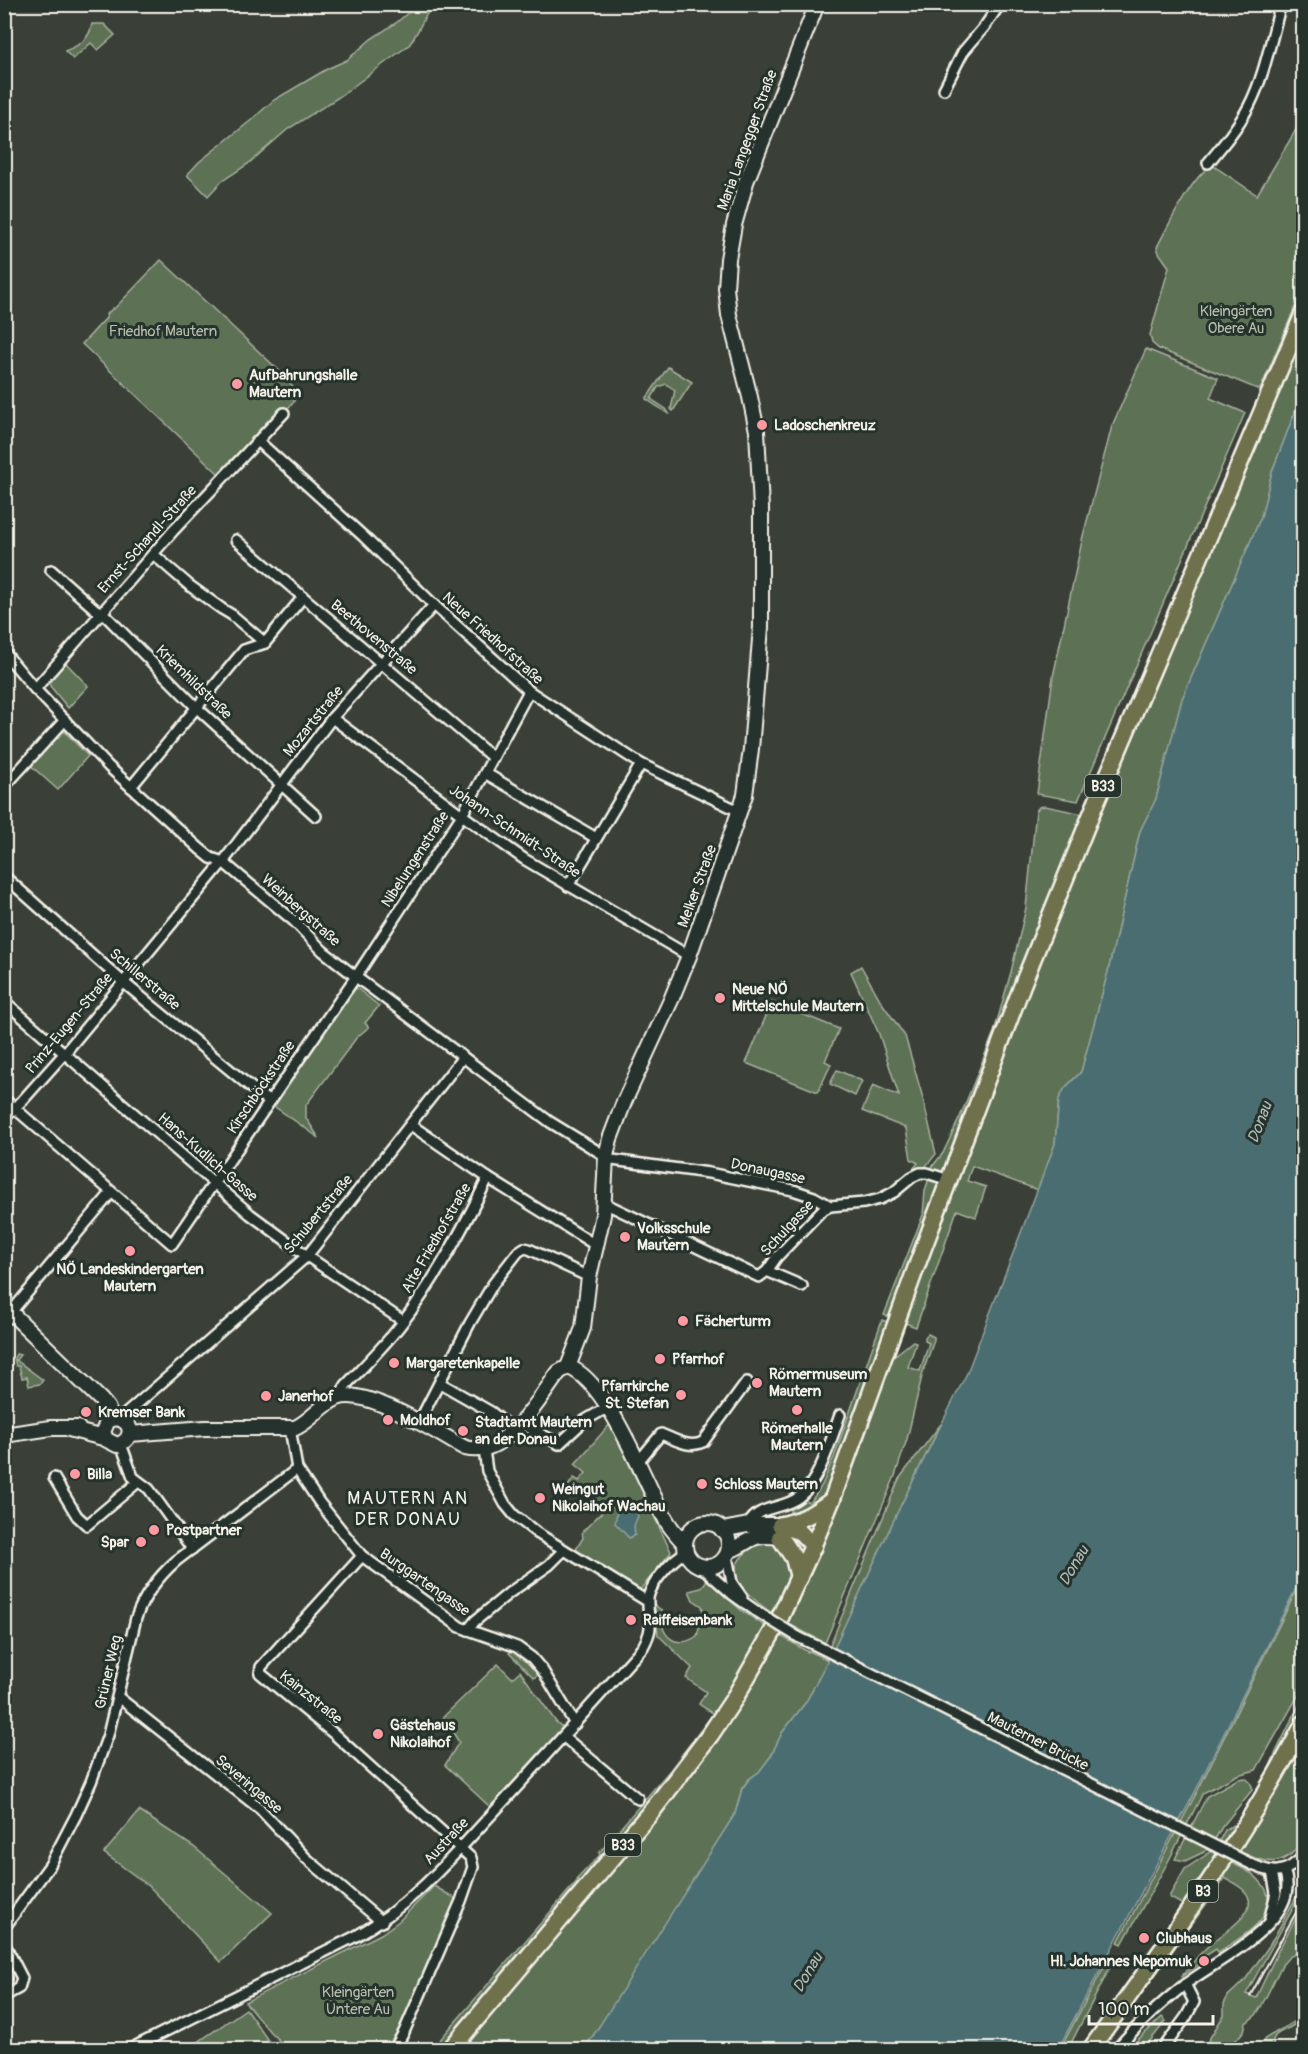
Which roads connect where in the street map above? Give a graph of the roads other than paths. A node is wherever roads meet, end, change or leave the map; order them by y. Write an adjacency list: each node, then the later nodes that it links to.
1 (817, 4): 7 (street, Maria Langegger Straße)
2 (1000, 4): 4 (street)
3 (1281, 4): 5 (street)
4 (944, 89)
5 (1208, 163)
6 (1304, 312): 50 (main road, B33)
7 (750, 397): 30 (street, Melker Straße)
8 (285, 413): 9 (street, Ernst-Schandl-Straße)
9 (258, 441): 11 (street, Ernst-Schandl-Straße); 14 (street, Neue Friedhofstraße)
10 (236, 540): 13 (street, Beethovenstraße)
11 (153, 554): 15 (street, Ernst-Schandl-Straße); 16 (street)
12 (51, 570): 15 (street, Kriemhildstraße)
13 (303, 597): 16 (street); 18 (street, Beethovenstraße)
14 (434, 605): 18 (street, Mozartstraße); 20 (street, Neue Friedhofstraße)
15 (102, 612): 19 (street, Ernst-Schandl-Straße); 21 (street, Kriemhildstraße)
16 (265, 643): 21 (street)
17 (6, 657): 19 (street, Weinbergstraße)
18 (382, 663): 22 (street, Mozartstraße); 24 (street, Beethovenstraße)
19 (35, 689): 23 (street, Weinbergstraße)
20 (529, 692): 24 (street, Nibelungenstraße); 25 (street, Neue Friedhofstraße)
21 (196, 707): 27 (street, Kriemhildstraße); 29 (street)
22 (332, 718): 27 (street, Mozartstraße); 31 (street, Johann-Schmidt-Straße)
23 (65, 720): 28 (street); 29 (street, Weinbergstraße)
24 (494, 758): 26 (street, Nibelungenstraße)
25 (641, 764): 30 (street, Neue Friedhofstraße); 33 (street)
26 (485, 773): 31 (street, Nibelungenstraße); 33 (street)
27 (281, 784): 32 (street, Kriemhildstraße); 34 (street, Mozartstraße)
28 (4, 787)
29 (131, 787): 34 (street, Weinbergstraße)
30 (741, 812): 37 (street, Melker Straße)
31 (462, 815): 36 (street, Johann-Schmidt-Straße); 38 (street, Nibelungenstraße)
32 (316, 816)
33 (596, 838): 36 (street)
34 (223, 862): 38 (street, Weinbergstraße); 39 (street, Prinz-Eugen-Straße)
35 (4, 876): 39 (street, Schillerstraße)
36 (568, 886): 37 (street, Johann-Schmidt-Straße)
37 (689, 956): 48 (street, Melker Straße)
38 (356, 977): 42 (street, Weinbergstraße); 44 (street, Kirschböckstraße)
39 (123, 982): 41 (street, Prinz-Eugen-Straße); 44 (street, Schillerstraße)
40 (4, 1001): 41 (street, Hans-Kudlich-Gasse)
41 (64, 1054): 45 (street, Prinz-Eugen-Straße); 51 (street, Hans-Kudlich-Gasse)
42 (463, 1057): 47 (street, Schubertstraße); 48 (street, Weinbergstraße)
43 (4, 1099): 45 (street)
44 (269, 1102): 51 (street, Kirschböckstraße)
45 (14, 1107): 46 (street, Prinz-Eugen-Straße); 52 (street)
46 (4, 1117)
47 (411, 1125): 49 (street); 56 (street, Schubertstraße)
48 (606, 1156): 53 (street, Melker Straße); 54 (street, Donaugasse)
49 (488, 1178): 55 (street); 61 (street, Alte Friedhofstraße)
50 (949, 1180): 54 (street); 80 (main road, B33)
51 (215, 1182): 52 (street, Kirschböckstraße); 56 (street, Hans-Kudlich-Gasse)
52 (111, 1192): 60 (street)
53 (604, 1203): 55 (street, Melker Straße); 57 (street, Schulgasse)
54 (830, 1206): 57 (street, Schulgasse)
55 (597, 1246): 58 (street, Melker Straße)
56 (307, 1256): 61 (street, Hans-Kudlich-Gasse); 69 (street, Schubertstraße)
57 (767, 1271): 59 (street)
58 (589, 1277): 62 (street, Melker Straße); 64 (street)
59 (802, 1286)
60 (8, 1309): 69 (street)
61 (403, 1321): 65 (street, Alte Friedhofstraße)
62 (567, 1367): 66 (street); 70 (street)
63 (747, 1382): 75 (street)
64 (440, 1383): 68 (street); 70 (street)
65 (344, 1396): 68 (street); 71 (street)
66 (610, 1409): 70 (street); 75 (street)
67 (840, 1415): 81 (street)
68 (419, 1422): 74 (street)
69 (111, 1426): 72 (street); 73 (street); 73 (street)
70 (517, 1427): 74 (street)
71 (290, 1428): 73 (street); 76 (street)
72 (4, 1435)
73 (126, 1439): 78 (street)
74 (484, 1450): 89 (street)
75 (638, 1463): 79 (street)
76 (297, 1469): 88 (street, Grüner Weg); 91 (street, Burggartengasse)
77 (54, 1478): 78 (street)
78 (138, 1482): 88 (street)
79 (652, 1493): 83 (street); 87 (street)
80 (832, 1500): 85 (main road); 86 (main road, B33)
81 (779, 1506): 82 (street); 85 (street)
82 (748, 1525): 84 (street); 85 (street)
83 (690, 1530): 84 (street); 87 (street)
84 (722, 1530): 90 (street)
85 (780, 1531): 86 (main road); 90 (street); 93 (highway)
86 (813, 1546): 93 (highway, B33)
87 (685, 1548): 92 (street); 94 (street)
88 (192, 1549): 97 (street, Grüner Weg)
89 (564, 1550): 94 (street); 96 (street)
90 (728, 1554): 92 (street); 95 (street)
91 (362, 1556): 96 (street, Burggartengasse); 102 (street, Kainzstraße)
92 (702, 1567): 95 (street, Mauterner Brücke)
93 (799, 1577): 114 (highway, B33)
94 (648, 1601): 99 (street, Austraße)
95 (754, 1609): 105 (street, Mauterner Brücke, bridge)
96 (468, 1630): 99 (street, Burggartengasse)
97 (118, 1697): 106 (street, Severingasse); 107 (street, Grüner Weg)
98 (1304, 1723): 115 (main road, B3)
99 (575, 1724): 100 (street, Austraße)
100 (564, 1737): 101 (street); 102 (street, Austraße)
101 (638, 1799)
102 (461, 1848): 106 (street, Austraße); 113 (street)
103 (1304, 1854): 104 (street)
104 (1284, 1870): 105 (street); 108 (street)
105 (1272, 1871): 108 (street)
106 (382, 1922): 112 (street, Austraße)
107 (4, 1928)
108 (1260, 1932): 110 (street)
109 (4, 1943): 111 (street)
110 (1185, 1984): 116 (street); 117 (street)
111 (4, 1996)
112 (128, 2049)
113 (394, 2049)
114 (450, 2049)
115 (1090, 2049)
116 (1116, 2049)
117 (1162, 2049)

